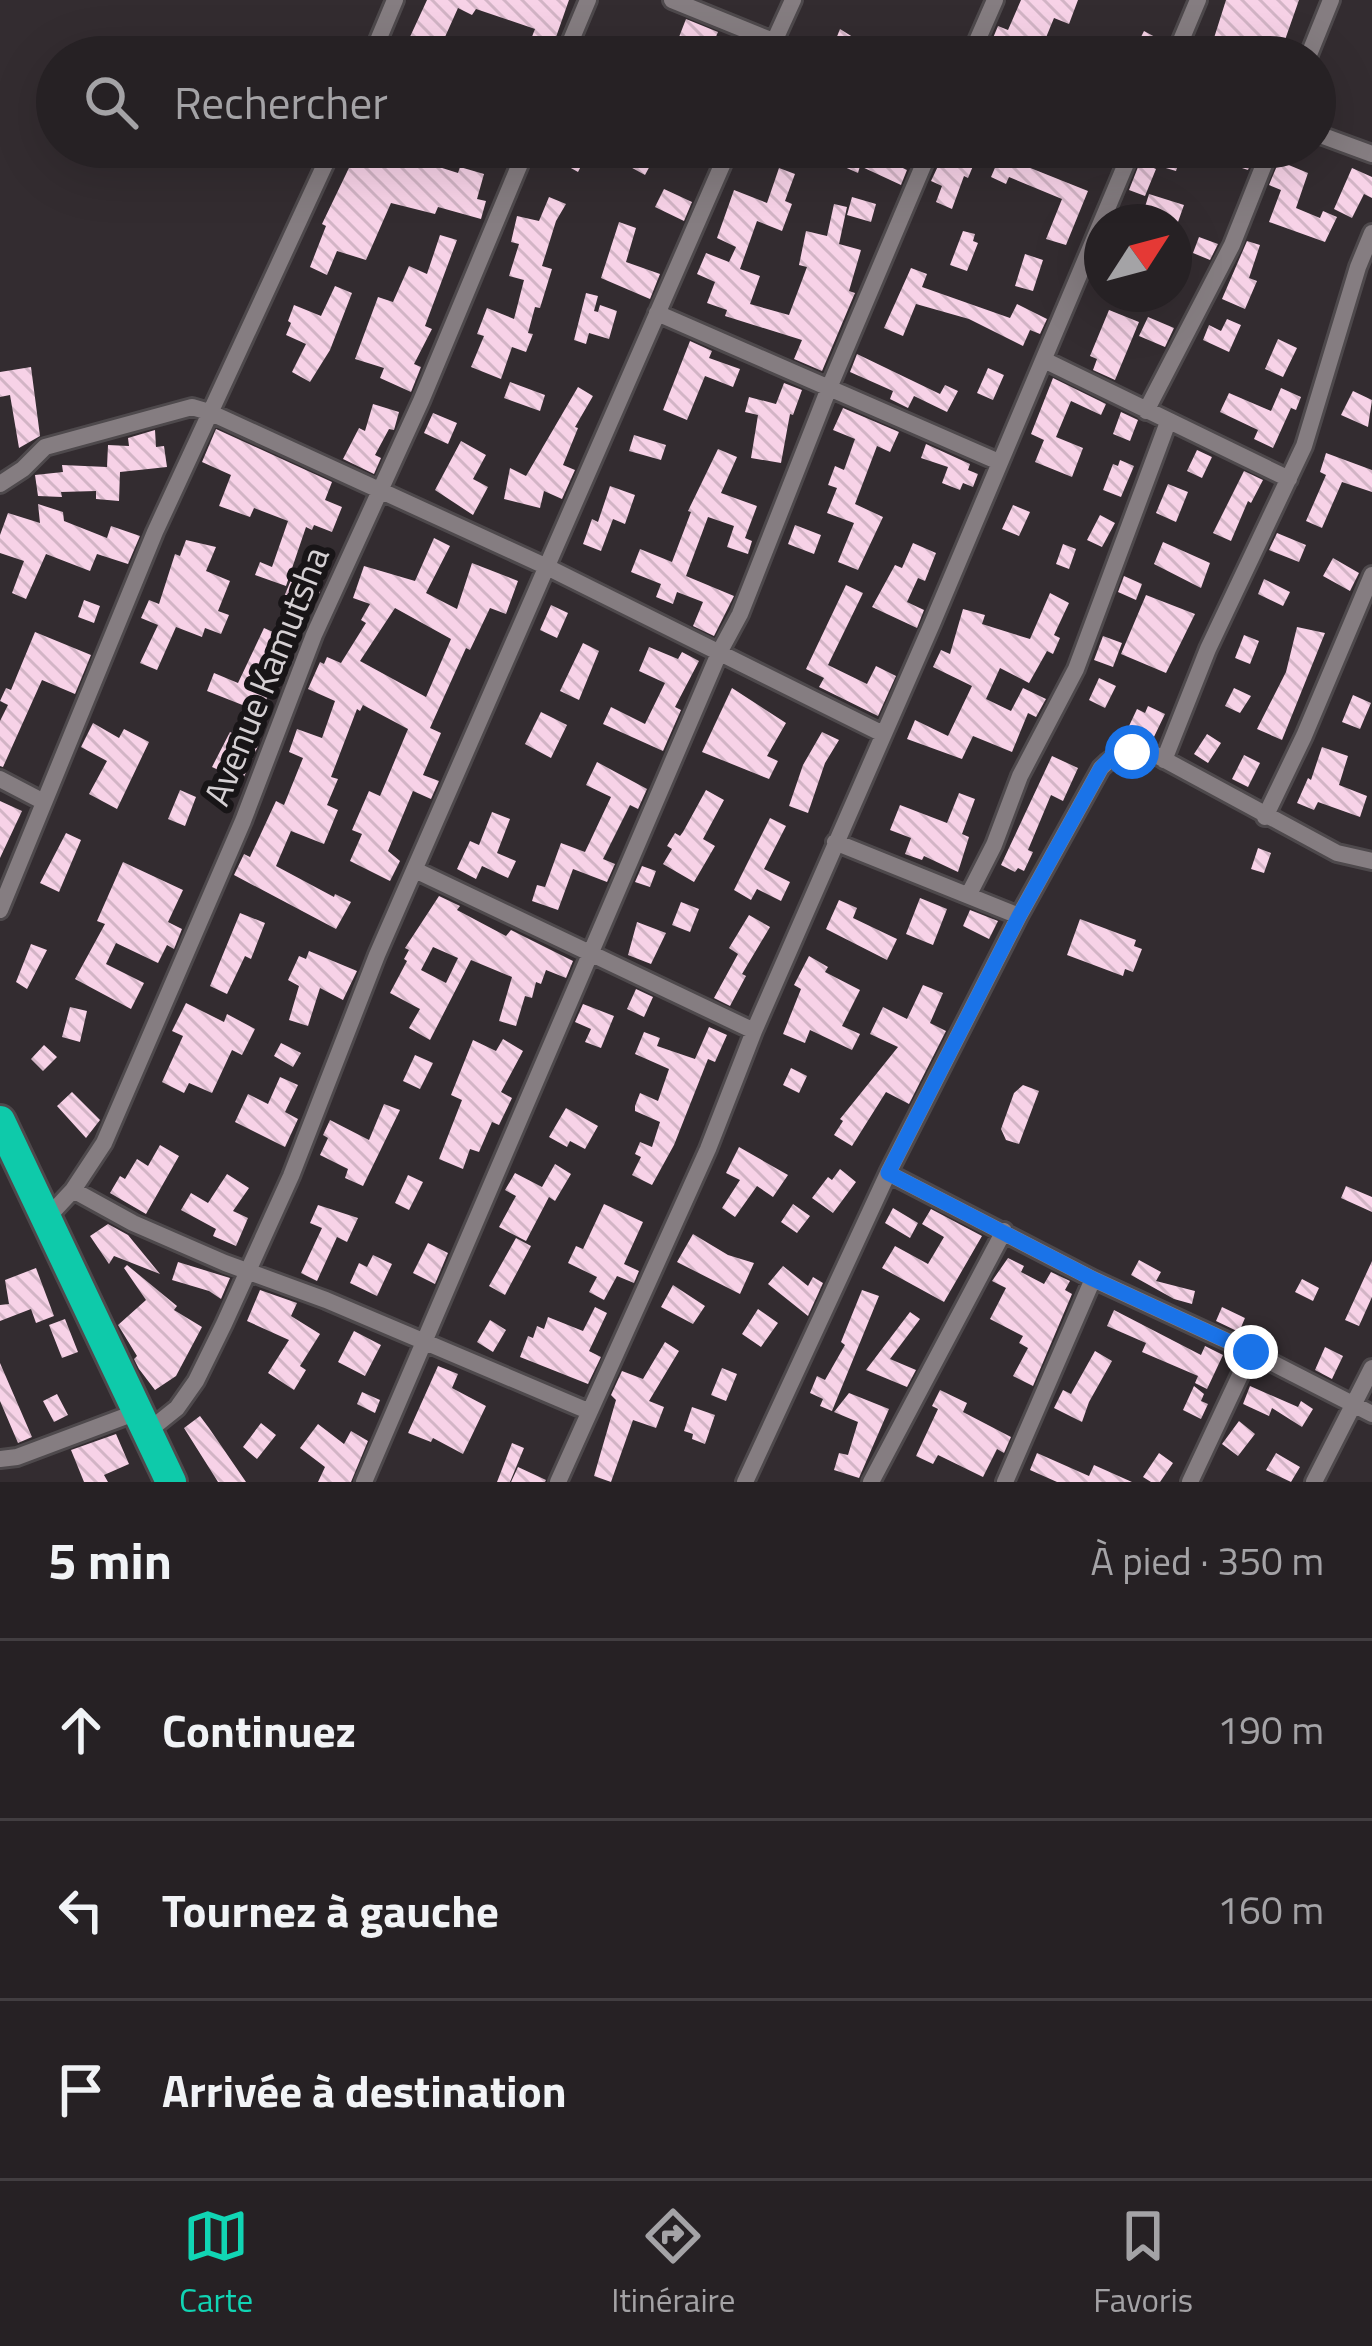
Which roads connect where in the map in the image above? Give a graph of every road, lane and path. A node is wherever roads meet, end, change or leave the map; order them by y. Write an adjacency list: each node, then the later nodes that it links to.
1 (395, 0): 8 (street)
2 (588, 0): 9 (street)
3 (672, 0): 10 (street)
4 (793, 0): 11 (street)
5 (995, 0): 12 (street)
6 (1198, 0): 13 (street)
7 (1331, 0): 14 (street)
8 (380, 36)
9 (573, 36)
10 (744, 36)
11 (776, 36)
12 (979, 36)
13 (1183, 36)
14 (1316, 36)
15 (1336, 141): 16 (street)
16 (1372, 154)
17 (323, 168): 28 (street)
18 (518, 168): 33 (street, Avenue Kamutsha)
19 (721, 168): 24 (street)
20 (922, 168): 26 (street)
21 (1123, 168): 25 (street)
22 (1263, 168): 27 (street)
23 (1372, 233): 31 (street)
24 (657, 313): 26 (street); 34 (street)
25 (1044, 360): 27 (street); 30 (street)
26 (829, 388): 30 (street); 36 (street)
27 (1146, 411): 29 (street)
28 (209, 412): 32 (street); 33 (street); 40 (street)
29 (1168, 422): 31 (street); 45 (street)
30 (999, 461): 37 (street)
31 (1289, 479): 38 (street)
32 (0, 484)
33 (381, 488): 34 (street); 52 (street, Avenue Kamutsha)
34 (545, 566): 36 (street); 44 (street)
35 (1372, 575): 41 (street)
36 (720, 651): 37 (street); 48 (street)
37 (883, 734): 42 (street)
38 (1164, 760): 41 (street); 47 (street)
39 (0, 779): 40 (street)
40 (42, 801): 46 (street)
41 (1265, 817): 43 (street)
42 (835, 842): 45 (street); 49 (street)
43 (1372, 861)
44 (415, 871): 48 (street); 55 (street)
45 (969, 894): 47 (street)
46 (0, 910)
47 (1019, 916): 51 (street)
48 (591, 954): 49 (street); 57 (street)
49 (754, 1031): 61 (street)
50 (0, 1121): 53 (highway)
51 (888, 1173): 54 (street); 68 (street)
52 (73, 1190): 53 (street, Avenue Kamutsha); 55 (street)
53 (46, 1219): 63 (highway)
54 (1004, 1231): 56 (street); 69 (street)
55 (248, 1269): 57 (street); 63 (street)
56 (1093, 1279): 58 (street); 70 (street)
57 (424, 1343): 61 (street); 66 (street)
58 (1251, 1352): 60 (street); 71 (street)
59 (1372, 1368): 60 (street)
60 (1352, 1406): 62 (street); 72 (street)
61 (588, 1411): 67 (street)
62 (1372, 1414)
63 (142, 1422): 64 (street); 65 (highway)
64 (0, 1459)
65 (170, 1482)
66 (364, 1482)
67 (558, 1482)
68 (746, 1482)
69 (871, 1482)
70 (1005, 1482)
71 (1190, 1482)
72 (1314, 1482)

